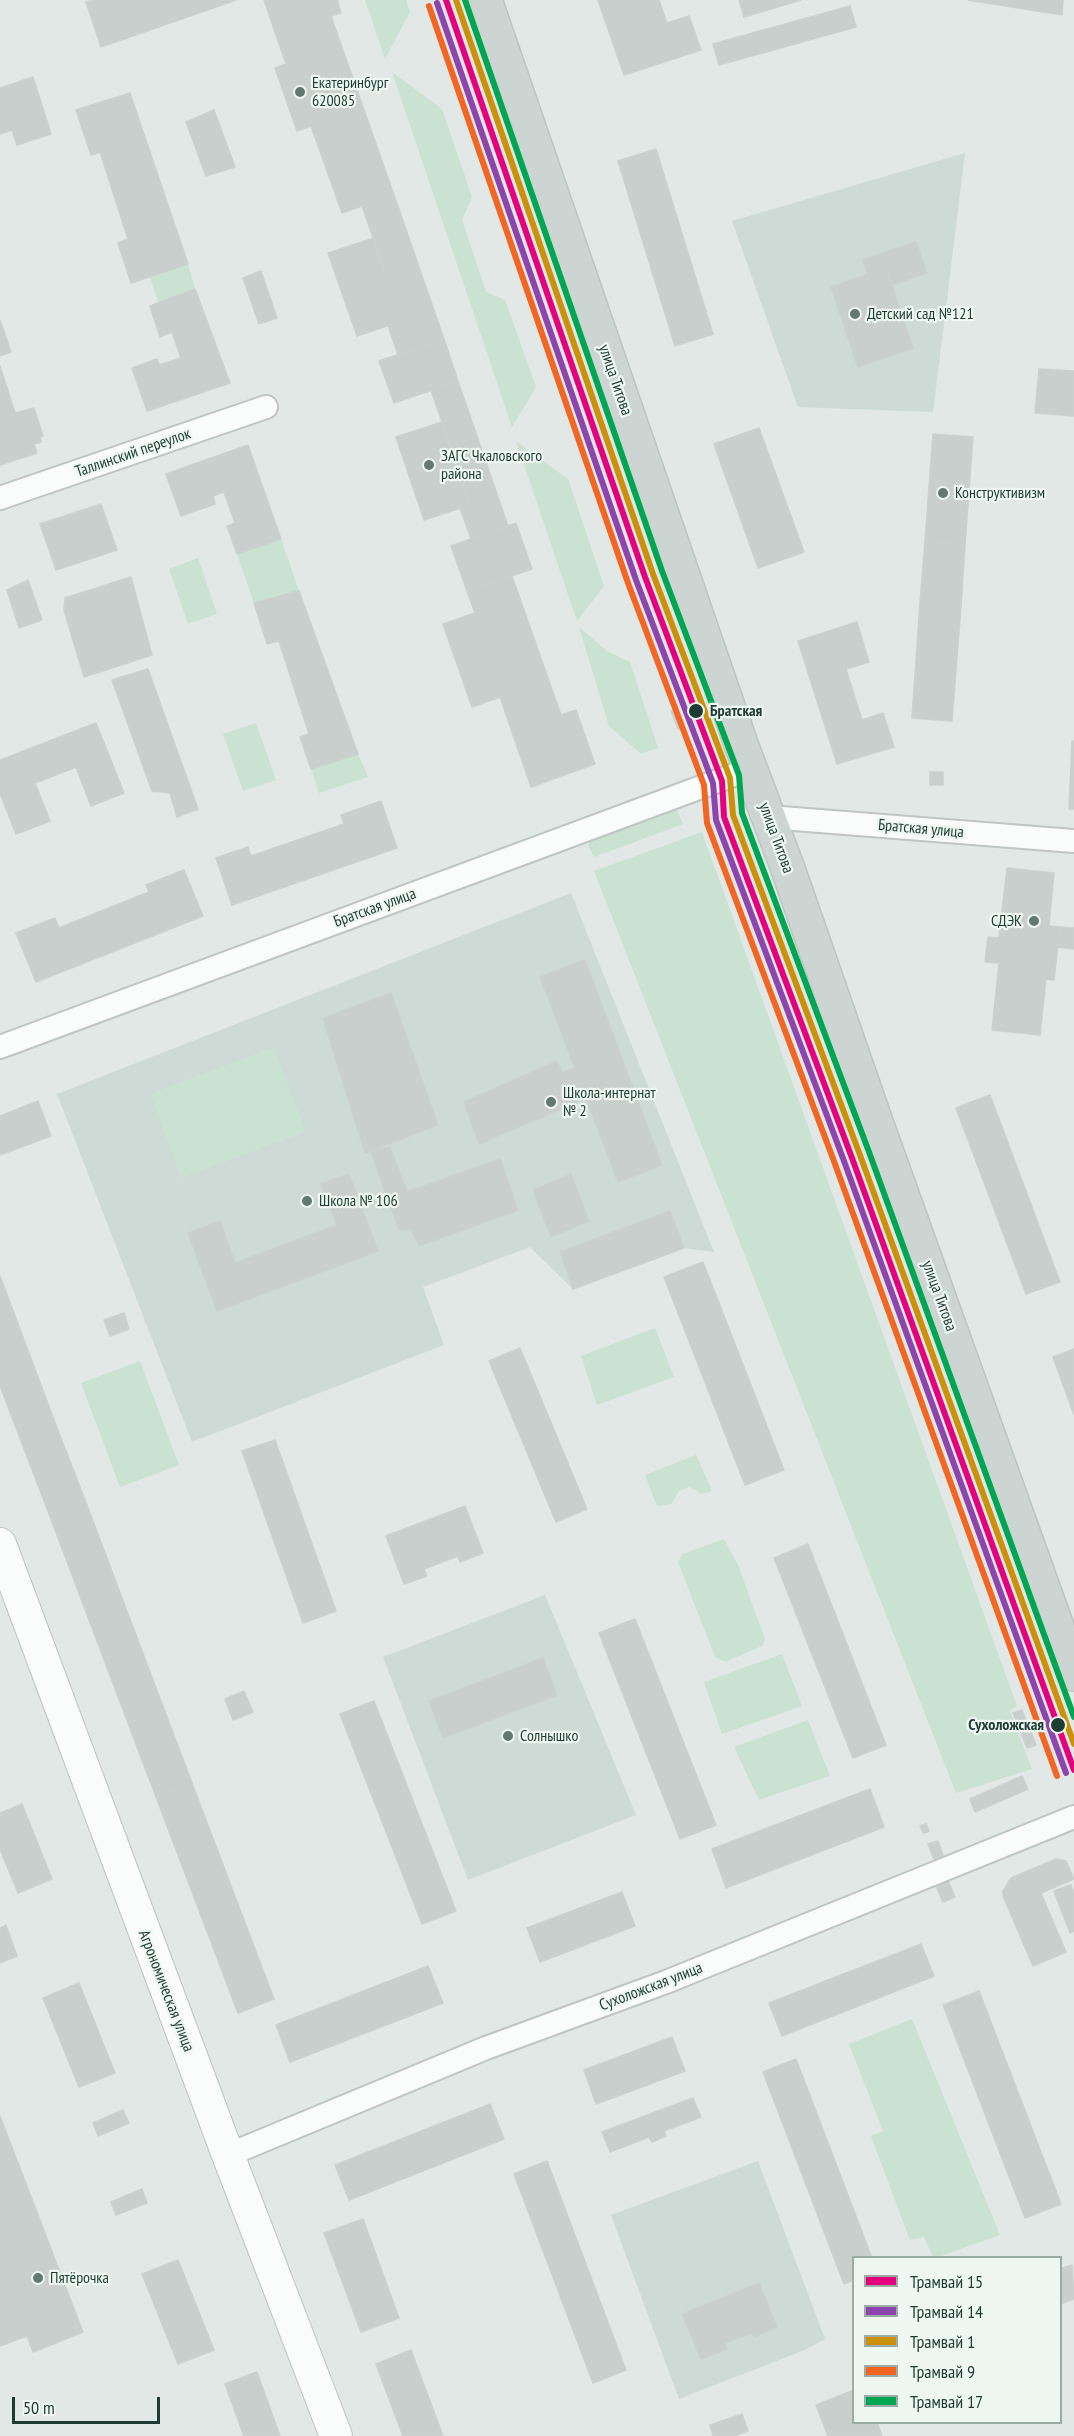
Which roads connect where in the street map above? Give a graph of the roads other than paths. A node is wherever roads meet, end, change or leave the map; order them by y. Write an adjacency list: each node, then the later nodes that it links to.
1 (485, 0): 4 (main road, улица Титова)
2 (266, 407): 3 (street, Таллинский переулок)
3 (0, 498)
4 (750, 769): 5 (main road, улица Титова); 7 (street, Братская улица)
5 (769, 817): 6 (street, Братская улица); 9 (main road, улица Титова)
6 (1074, 841)
7 (0, 1047)
8 (0, 1544): 11 (street, Агрономическая улица)
9 (1074, 1674)
10 (1074, 1817): 11 (street, Сухоложская улица)
11 (228, 2155): 12 (street, Агрономическая улица)
12 (336, 2436)

